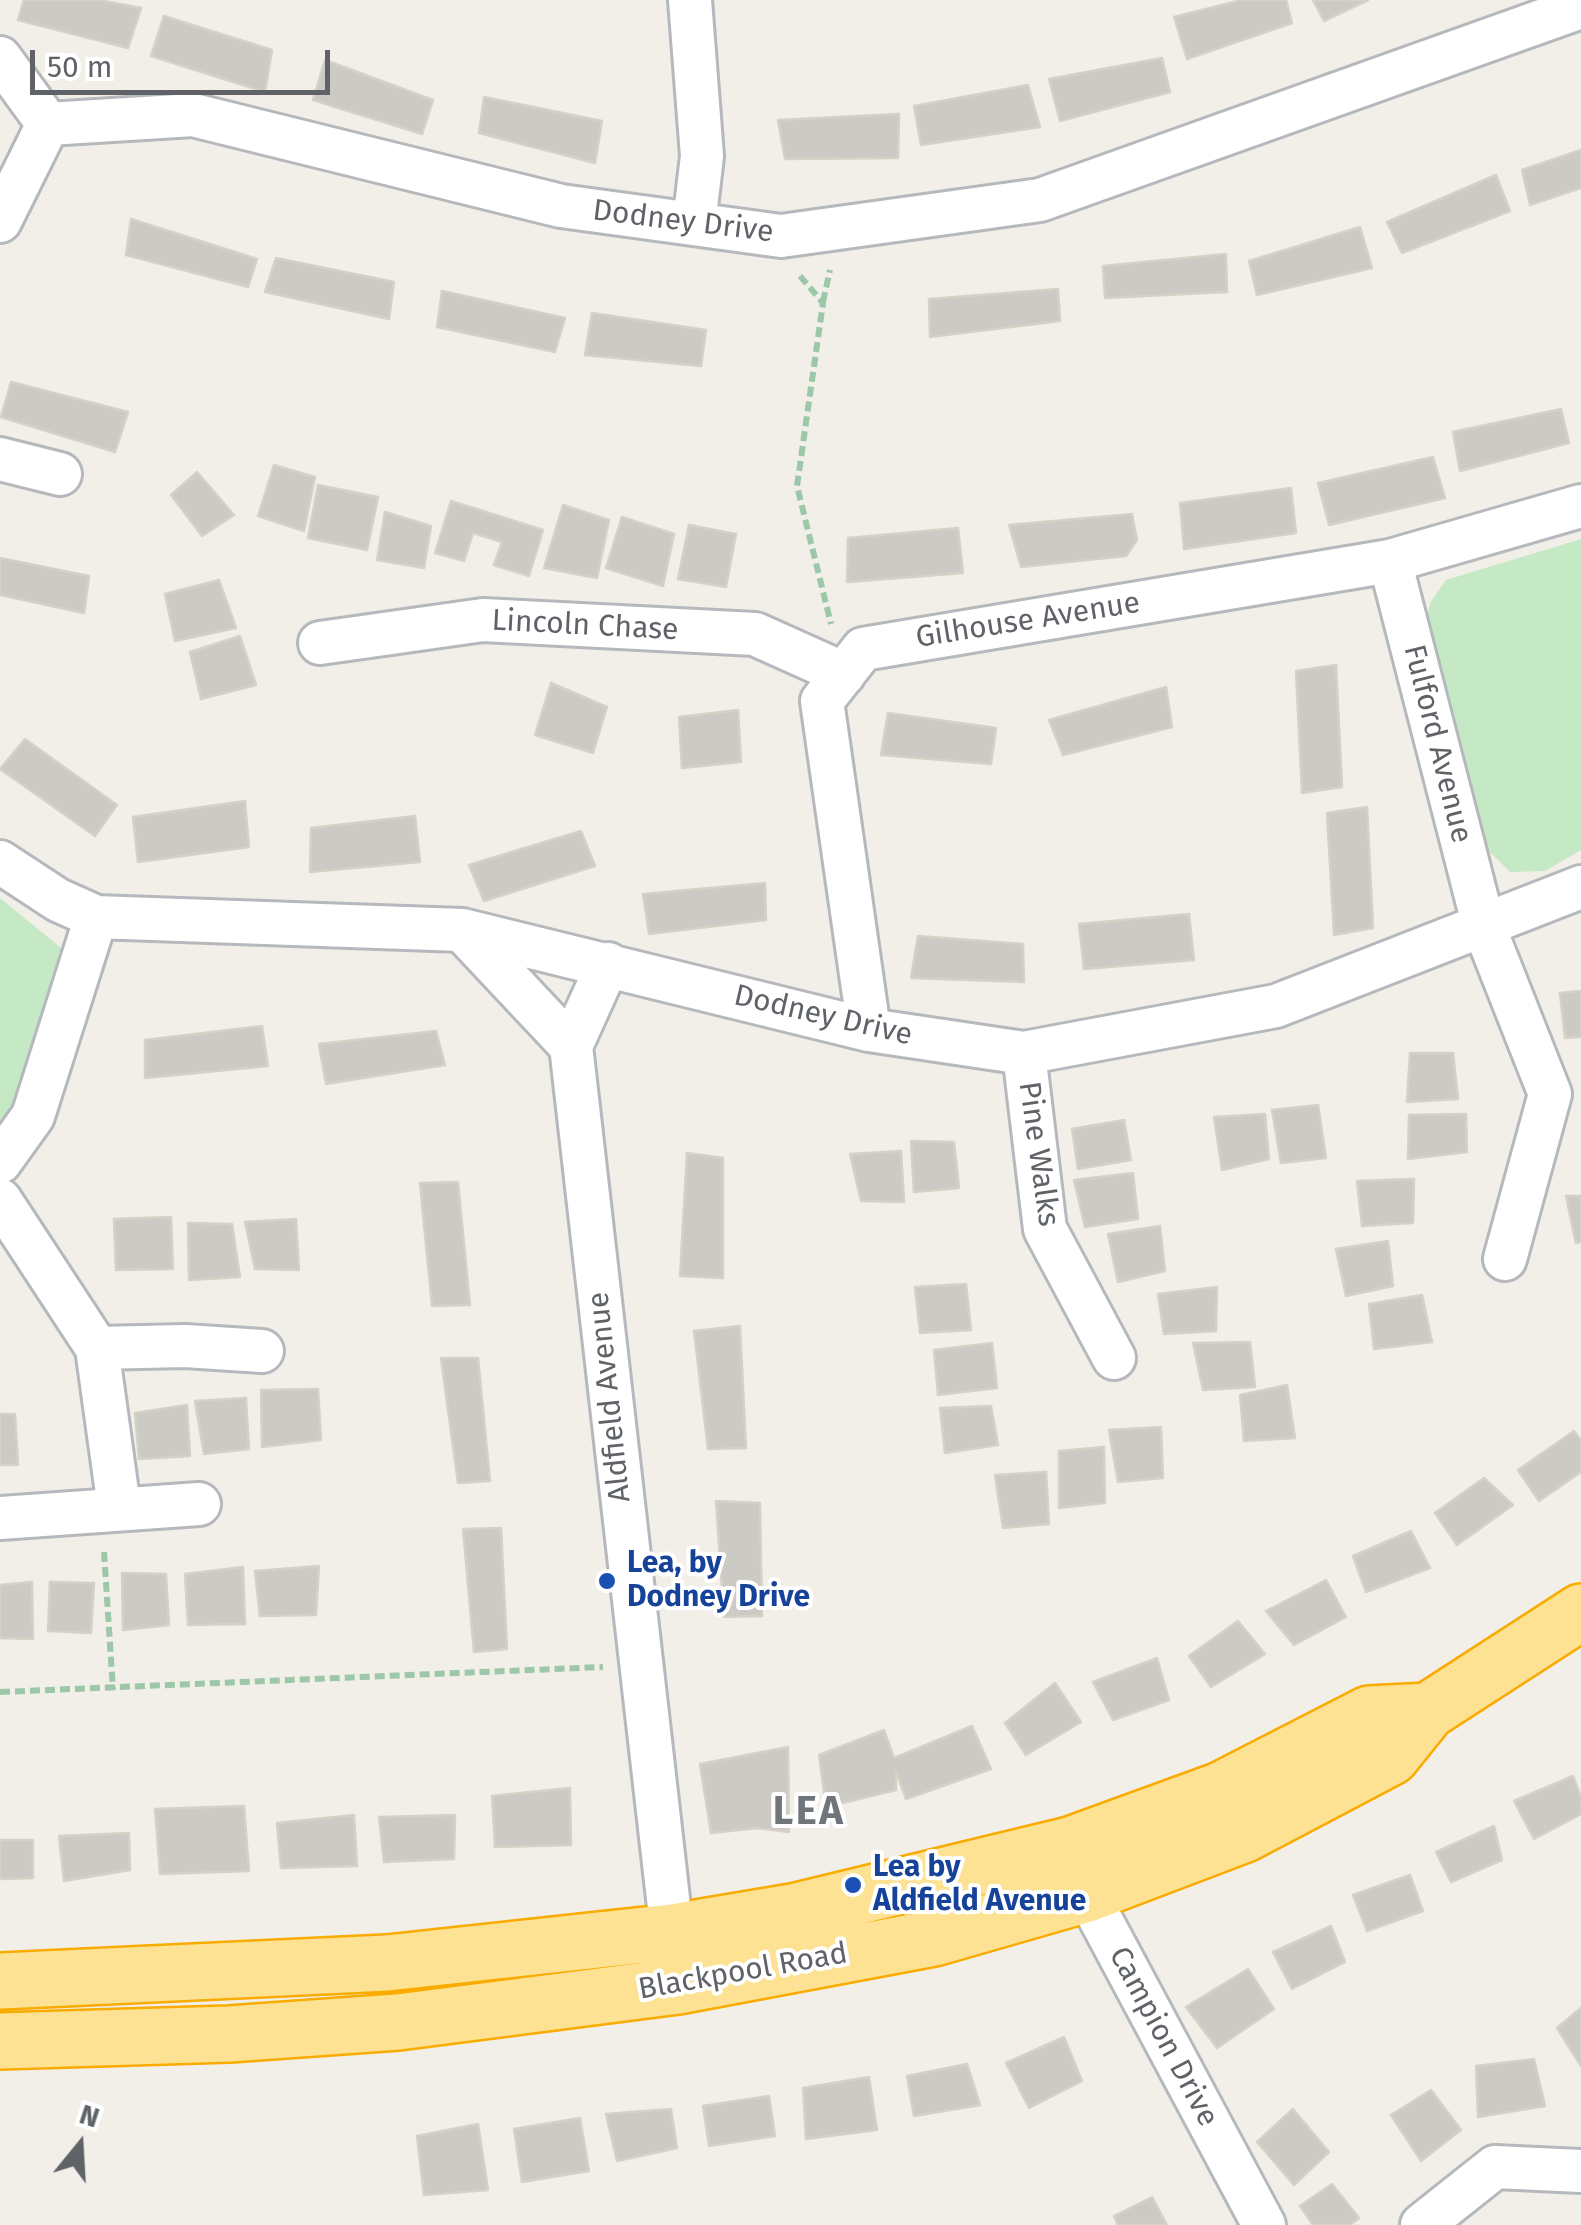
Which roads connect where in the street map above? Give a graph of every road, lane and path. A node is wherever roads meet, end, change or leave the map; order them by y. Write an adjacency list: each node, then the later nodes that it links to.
1 (690, 0): 6 (street)
2 (1581, 7): 7 (street, Dodney Drive)
3 (0, 58): 4 (street)
4 (48, 124): 5 (street); 6 (street, Dodney Drive)
5 (0, 220)
6 (694, 224): 7 (street, Dodney Drive)
7 (767, 234): 13 (path)
8 (0, 459): 9 (street)
9 (60, 474)
10 (1581, 506): 11 (street, Gilhouse Avenue)
11 (1390, 562): 13 (street, Gilhouse Avenue); 17 (street, Fulford Avenue)
12 (320, 643): 13 (street, Lincoln Chase)
13 (844, 674): 20 (street, Gilhouse Avenue)
14 (0, 862): 16 (street, Dodney Drive)
15 (1581, 887): 17 (street, Dodney Drive)
16 (96, 917): 18 (street, Dodney Drive); 23 (street)
17 (1484, 927): 22 (street, Dodney Drive); 25 (street, Fulford Avenue)
18 (462, 930): 19 (street, Dodney Drive); 21 (street)
19 (608, 964): 20 (street, Dodney Drive); 21 (street, Aldfield Avenue)
20 (869, 1030): 22 (street, Dodney Drive)
21 (572, 1046): 33 (street, Aldfield Avenue)
22 (1024, 1053): 28 (street, Pine Walks)
23 (0, 1162)
24 (0, 1200): 26 (street)
25 (1505, 1260)
26 (97, 1348): 27 (street); 30 (street)
27 (262, 1351)
28 (1114, 1358)
29 (199, 1504): 30 (street)
30 (110, 1508): 31 (street); 34 (path)
31 (0, 1518)
32 (1581, 1612): 36 (highway, Blackpool Road)
33 (640, 1664): 34 (path); 37 (street, Aldfield Avenue)
34 (113, 1690): 35 (path)
35 (0, 1692)
36 (1078, 1870): 37 (highway, Blackpool Road); 39 (highway, Blackpool Road); 42 (street, Campion Drive)
37 (672, 1932): 38 (highway, Blackpool Road); 39 (street, Aldfield Avenue)
38 (0, 1981)
39 (678, 1986): 40 (highway, Blackpool Road)
40 (0, 2041)
41 (1581, 2171): 43 (street)
42 (1264, 2225)
43 (1422, 2225)

